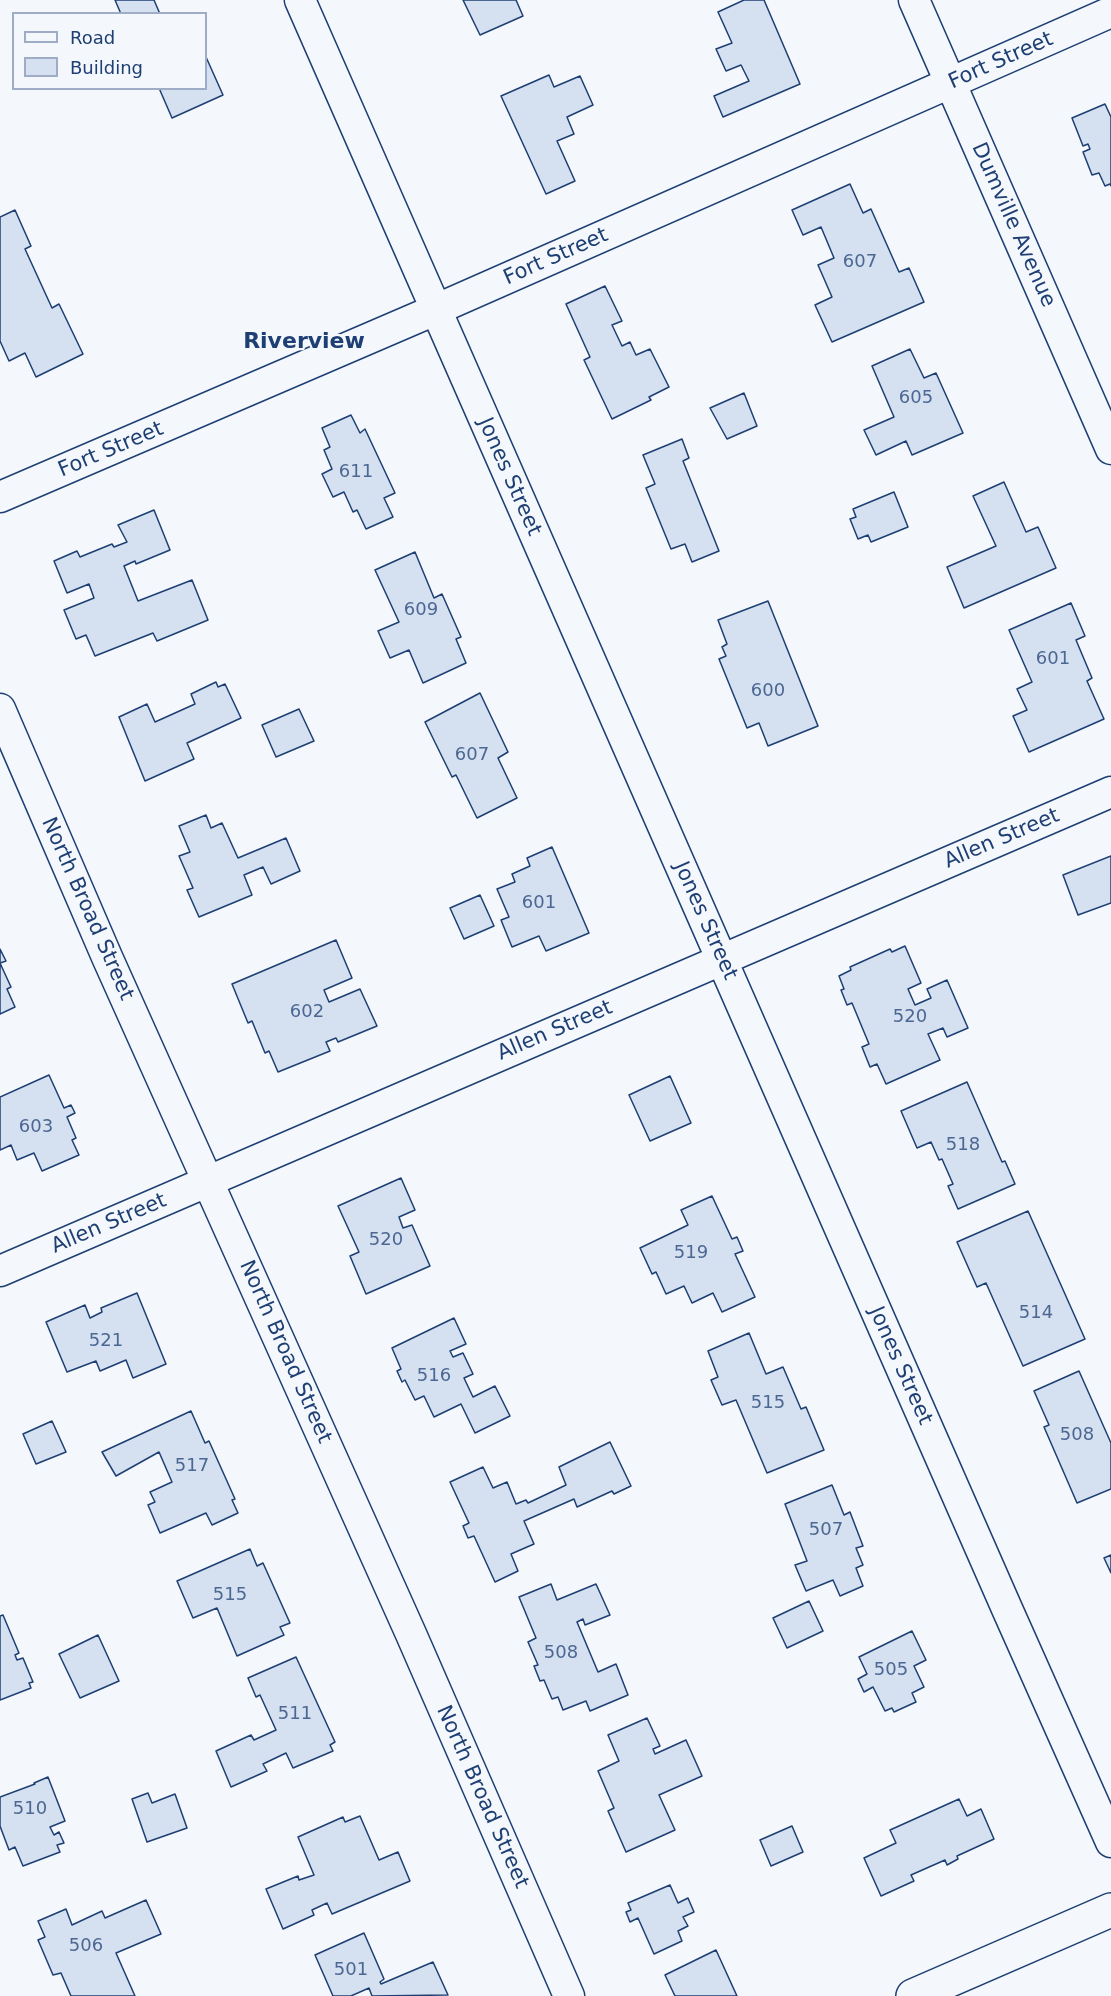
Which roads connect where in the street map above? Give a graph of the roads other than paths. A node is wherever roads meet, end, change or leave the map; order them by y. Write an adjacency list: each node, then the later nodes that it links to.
1 (300, 0): 5 (street, Jones Street)
2 (914, 0): 4 (street, Dumville Avenue)
3 (1111, 12): 4 (street, Fort Street)
4 (951, 83): 5 (street, Fort Street); 6 (street, Dumville Avenue)
5 (435, 310): 7 (street, Fort Street); 10 (street, Jones Street)
6 (1111, 449)
7 (0, 497)
8 (0, 709): 11 (street, North Broad Street)
9 (1111, 792): 10 (street, Allen Street)
10 (722, 959): 11 (street, Allen Street); 13 (street, Jones Street)
11 (208, 1181): 12 (street, Allen Street); 15 (street, North Broad Street)
12 (0, 1271)
13 (1111, 1842)
14 (1111, 1910): 16 (street)
15 (569, 1996)
16 (913, 1996)

